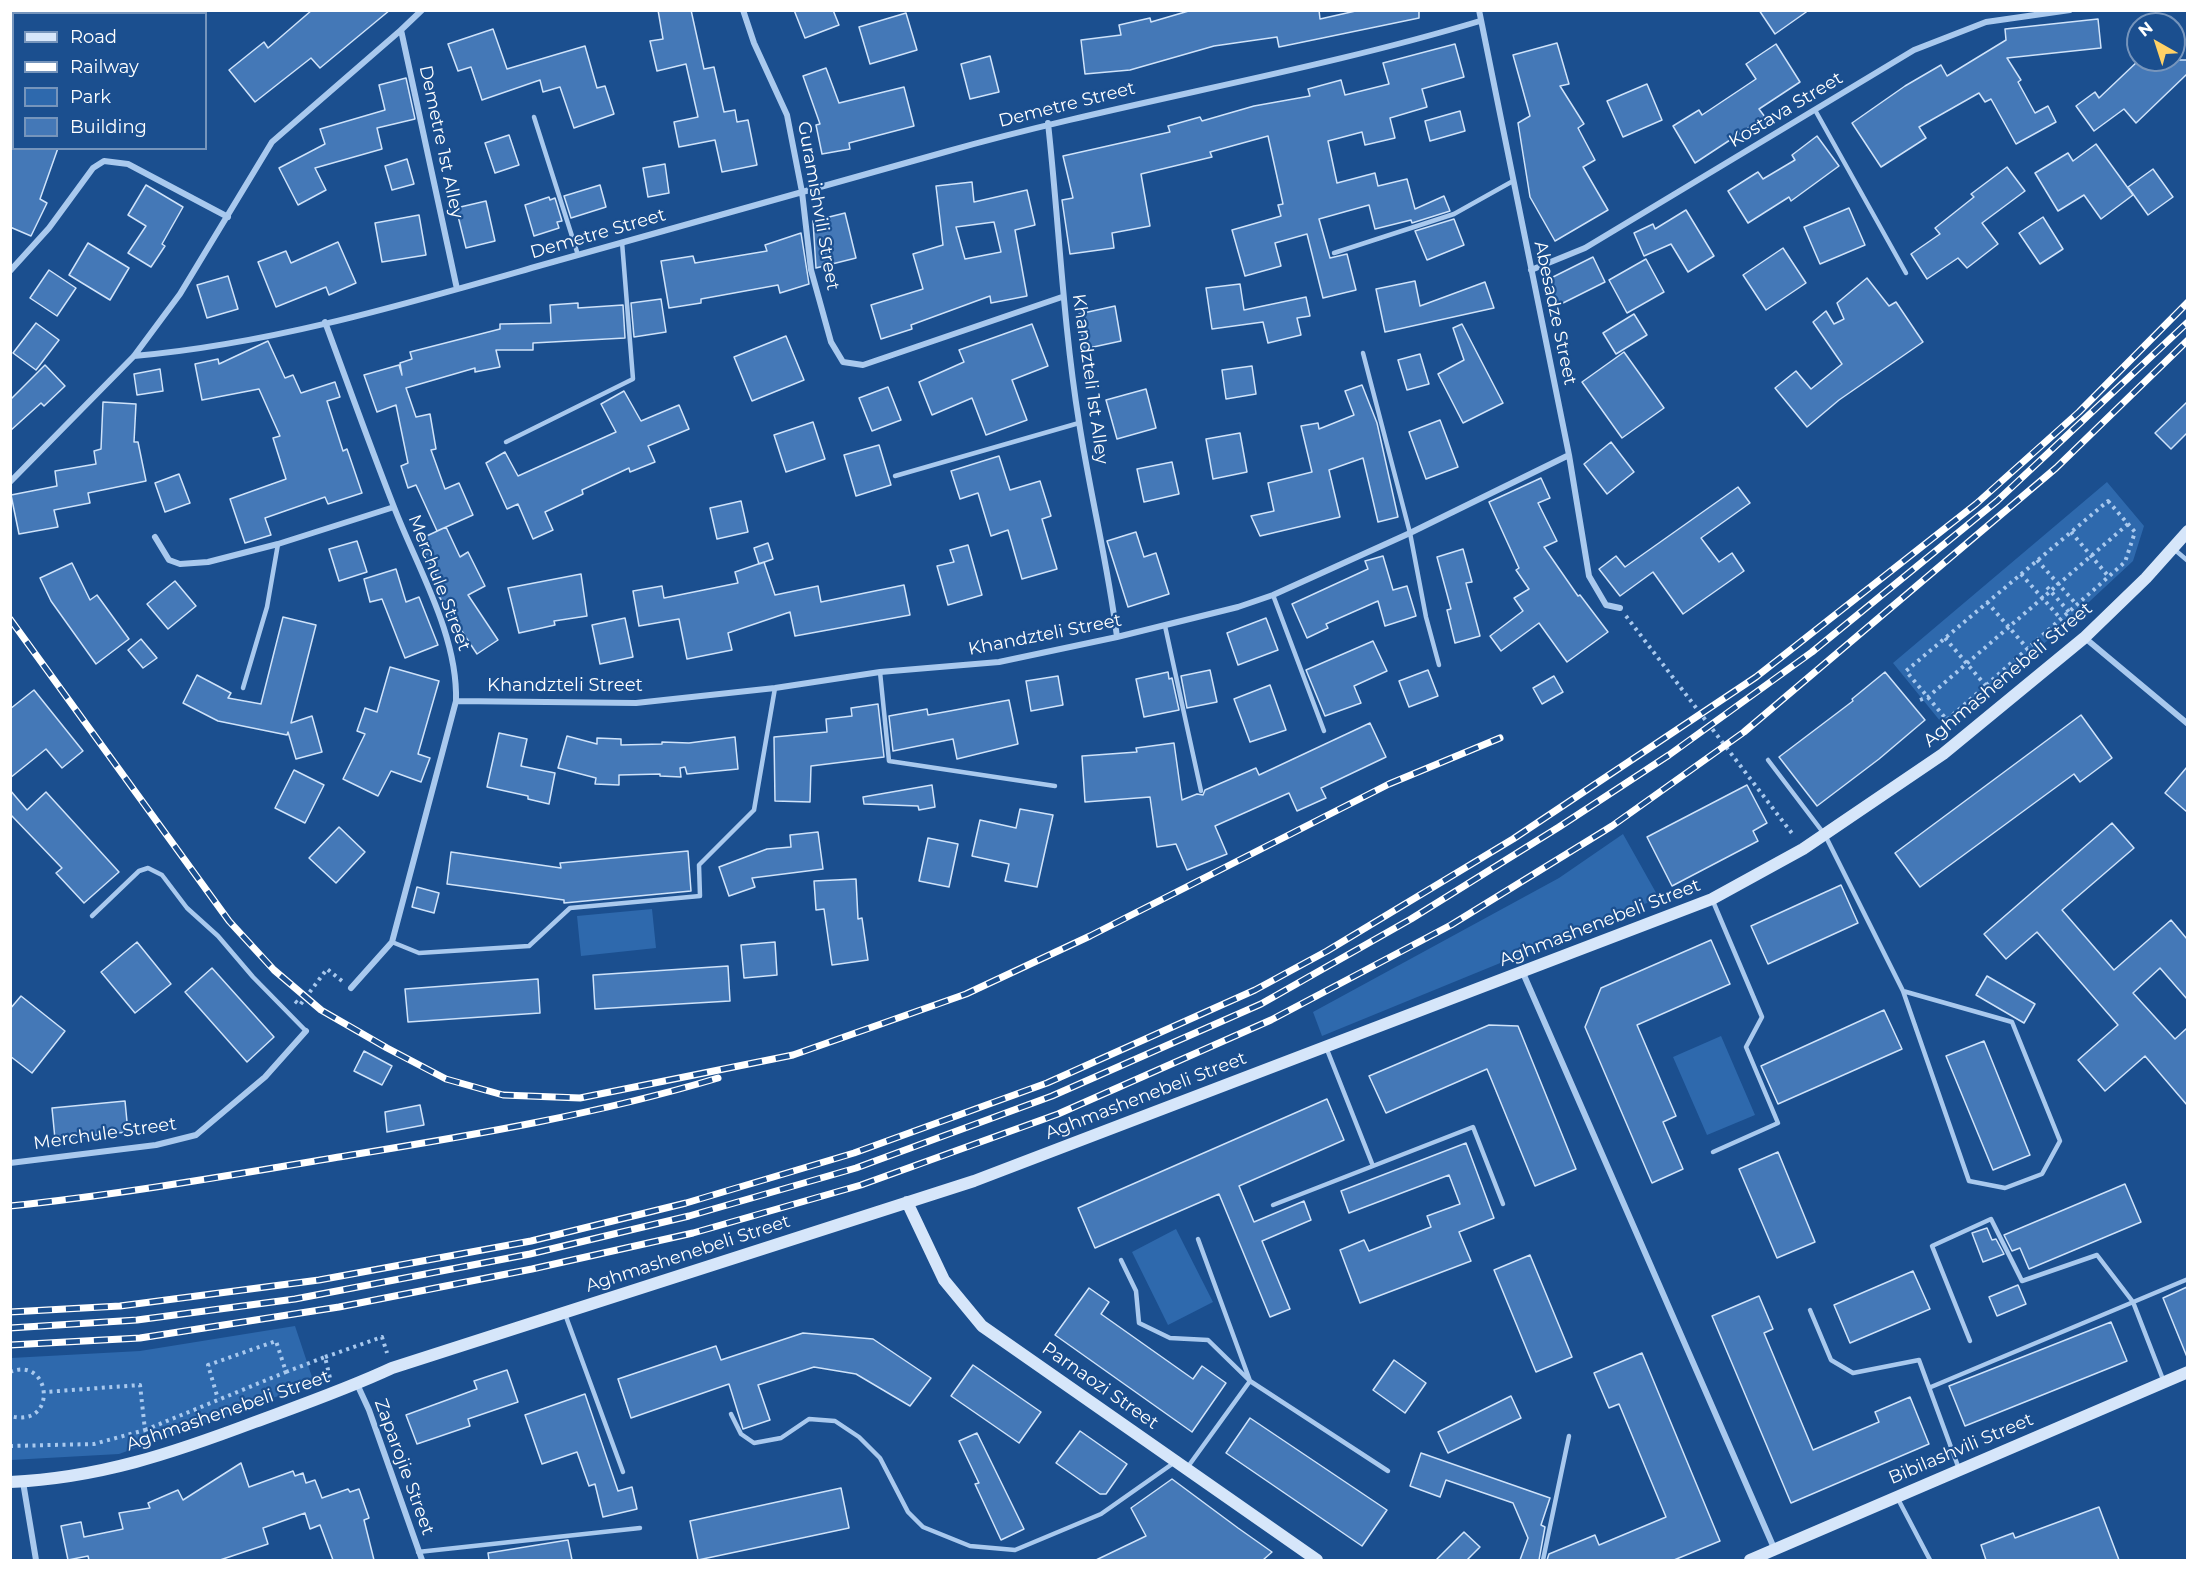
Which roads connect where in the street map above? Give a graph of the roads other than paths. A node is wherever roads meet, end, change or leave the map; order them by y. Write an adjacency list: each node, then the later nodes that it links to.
1 (422, 10): 6 (street)
2 (743, 10): 11 (street, Guramishvili Street)
3 (1479, 10): 5 (street, Abesadze Street)
4 (2070, 10): 7 (street, Kostava Street)
5 (1480, 21): 9 (street, Demetre Street); 10 (street, Abesadze Street)
6 (401, 30): 12 (street); 19 (street, Demetre 1st Alley)
7 (1815, 110): 16 (street, Kostava Street); 18 (lane)
8 (534, 117): 15 (lane)
9 (1048, 123): 11 (street, Demetre Street); 20 (street, Khandzteli 1st Alley)
10 (1513, 181): 14 (lane); 16 (street, Abesadze Street)
11 (802, 192): 13 (street, Demetre Street); 20 (street, Guramishvili Street)
12 (228, 217): 17 (street); 23 (street)
13 (622, 242): 15 (street, Demetre Street); 25 (lane)
14 (1334, 253)
15 (578, 255): 19 (street, Demetre Street)
16 (1531, 270): 26 (street, Abesadze Street)
17 (10, 271)
18 (1906, 273)
19 (458, 289): 21 (street, Demetre Street)
20 (1062, 297): 24 (street, Khandzteli 1st Alley)
21 (325, 322): 23 (street, Demetre Street); 29 (street, Merchule Street)
22 (1363, 353): 31 (lane)
23 (134, 356): 28 (street)
24 (1079, 423): 27 (lane); 39 (street, Khandzteli 1st Alley)
25 (506, 442)
26 (1569, 455): 31 (street, Khandzteli Street); 37 (street, Abesadze Street)
27 (895, 476)
28 (10, 482)
29 (394, 507): 33 (street); 45 (street, Merchule Street)
30 (2187, 531): 34 (main road, Aghmashenebeli Street)
31 (1410, 532): 36 (street, Khandzteli Street); 41 (lane)
32 (154, 537): 33 (street)
33 (278, 544): 43 (lane)
34 (2173, 548): 35 (lane); 40 (main road, Aghmashenebeli Street)
35 (2187, 561)
36 (1273, 595): 38 (street, Khandzteli Street); 47 (lane)
37 (1620, 608)
38 (1165, 626): 39 (street, Khandzteli Street); 50 (lane)
39 (1116, 637): 42 (street, Khandzteli Street)
40 (2084, 638): 46 (street); 51 (main road, Aghmashenebeli Street)
41 (1440, 665)
42 (880, 672): 44 (street, Khandzteli Street); 49 (lane)
43 (243, 688)
44 (775, 688): 45 (street, Khandzteli Street); 54 (lane)
45 (456, 701): 54 (street, Merchule Street)
46 (2187, 724)
47 (1324, 731)
48 (1768, 760): 51 (lane)
49 (1055, 786)
50 (1201, 791)
51 (1825, 835): 52 (main road, Aghmashenebeli Street); 57 (lane)
52 (1712, 899): 55 (main road, Aghmashenebeli Street); 60 (lane)
53 (92, 916): 58 (lane)
54 (392, 942): 56 (street, Merchule Street)
55 (1523, 973): 59 (main road, Aghmashenebeli Street); 87 (street)
56 (351, 988)
57 (1903, 991): 57 (lane)
58 (306, 1031): 61 (street, Merchule Street)
59 (1326, 1047): 62 (lane); 63 (main road, Aghmashenebeli Street)
60 (1713, 1152)
61 (10, 1163)
62 (1373, 1166): 64 (lane); 65 (lane)
63 (907, 1202): 71 (main road, Aghmashenebeli Street); 80 (main road, Parnaozi Street)
64 (1503, 1204)
65 (1273, 1205)
66 (1198, 1239): 74 (lane)
67 (1121, 1260): 74 (lane)
68 (2187, 1279): 69 (lane)
69 (2133, 1302): 72 (lane); 75 (lane); 77 (lane)
70 (1810, 1310): 77 (lane)
71 (565, 1312): 76 (main road, Aghmashenebeli Street); 83 (lane)
72 (1970, 1341)
73 (2187, 1372): 75 (main road, Bibilashvili Street)
74 (1250, 1381): 80 (lane); 82 (lane)
75 (2164, 1382): 81 (main road, Bibilashvili Street)
76 (357, 1384): 84 (main road, Aghmashenebeli Street); 88 (street, Zaparojie Street)
77 (1931, 1387): 81 (lane)
78 (731, 1414): 80 (lane)
79 (1569, 1436): 92 (lane)
80 (1182, 1464): 91 (main road, Parnaozi Street)
81 (1959, 1469): 85 (main road, Bibilashvili Street)
82 (1388, 1471)
83 (623, 1472)
84 (17, 1482): 89 (street)
85 (1897, 1496): 87 (main road, Bibilashvili Street); 94 (lane)
86 (640, 1528): 88 (lane)
87 (1774, 1548): 93 (main road, Bibilashvili Street)
88 (418, 1552): 90 (street, Zaparojie Street)
89 (36, 1560)
90 (422, 1560)
91 (1317, 1560)
92 (1543, 1560)
93 (1750, 1560)
94 (1930, 1560)

